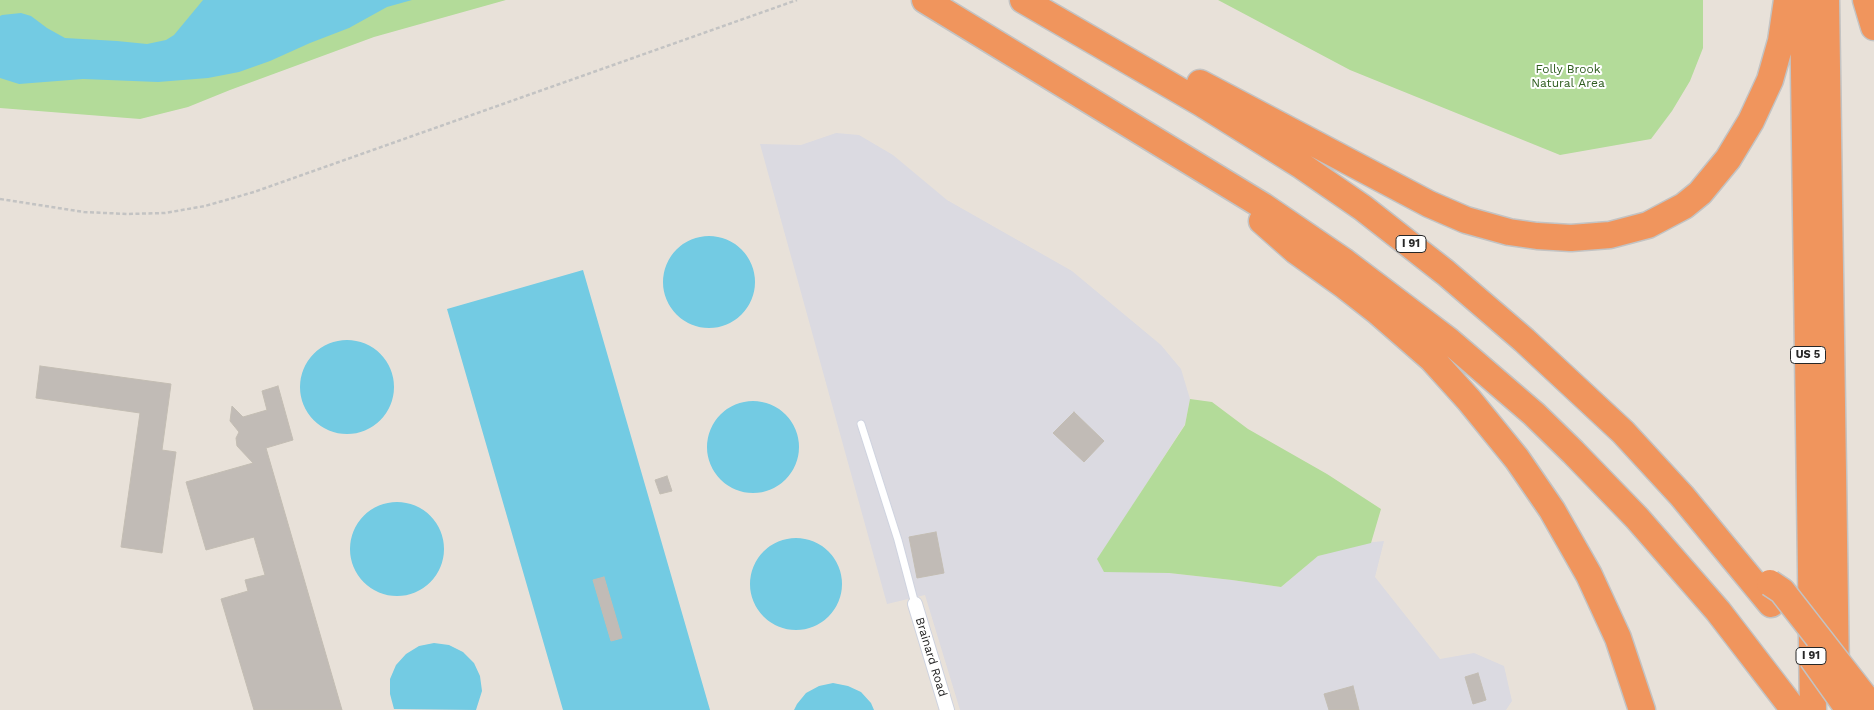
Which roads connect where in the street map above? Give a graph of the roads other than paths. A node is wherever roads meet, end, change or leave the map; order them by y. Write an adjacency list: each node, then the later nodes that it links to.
1 (925, 0): 9 (highway)
2 (1023, 0): 8 (highway, I 91)
3 (1787, 0): 8 (highway)
4 (1803, 0): 17 (highway, US 5)
5 (1826, 0): 18 (highway, US 5)
6 (1866, 0): 7 (highway)
7 (1874, 27)
8 (1090, 39): 11 (highway, I 91)
9 (1203, 169): 15 (highway); 16 (highway)
10 (861, 424): 12 (lane)
11 (1770, 594): 13 (highway, bridge); 19 (highway, I 91, bridge)
12 (915, 604): 14 (street, Brainard Road)
13 (1874, 709)
14 (947, 710)
15 (1642, 710)
16 (1794, 710)
17 (1814, 710)
18 (1837, 710)
19 (1849, 710)

